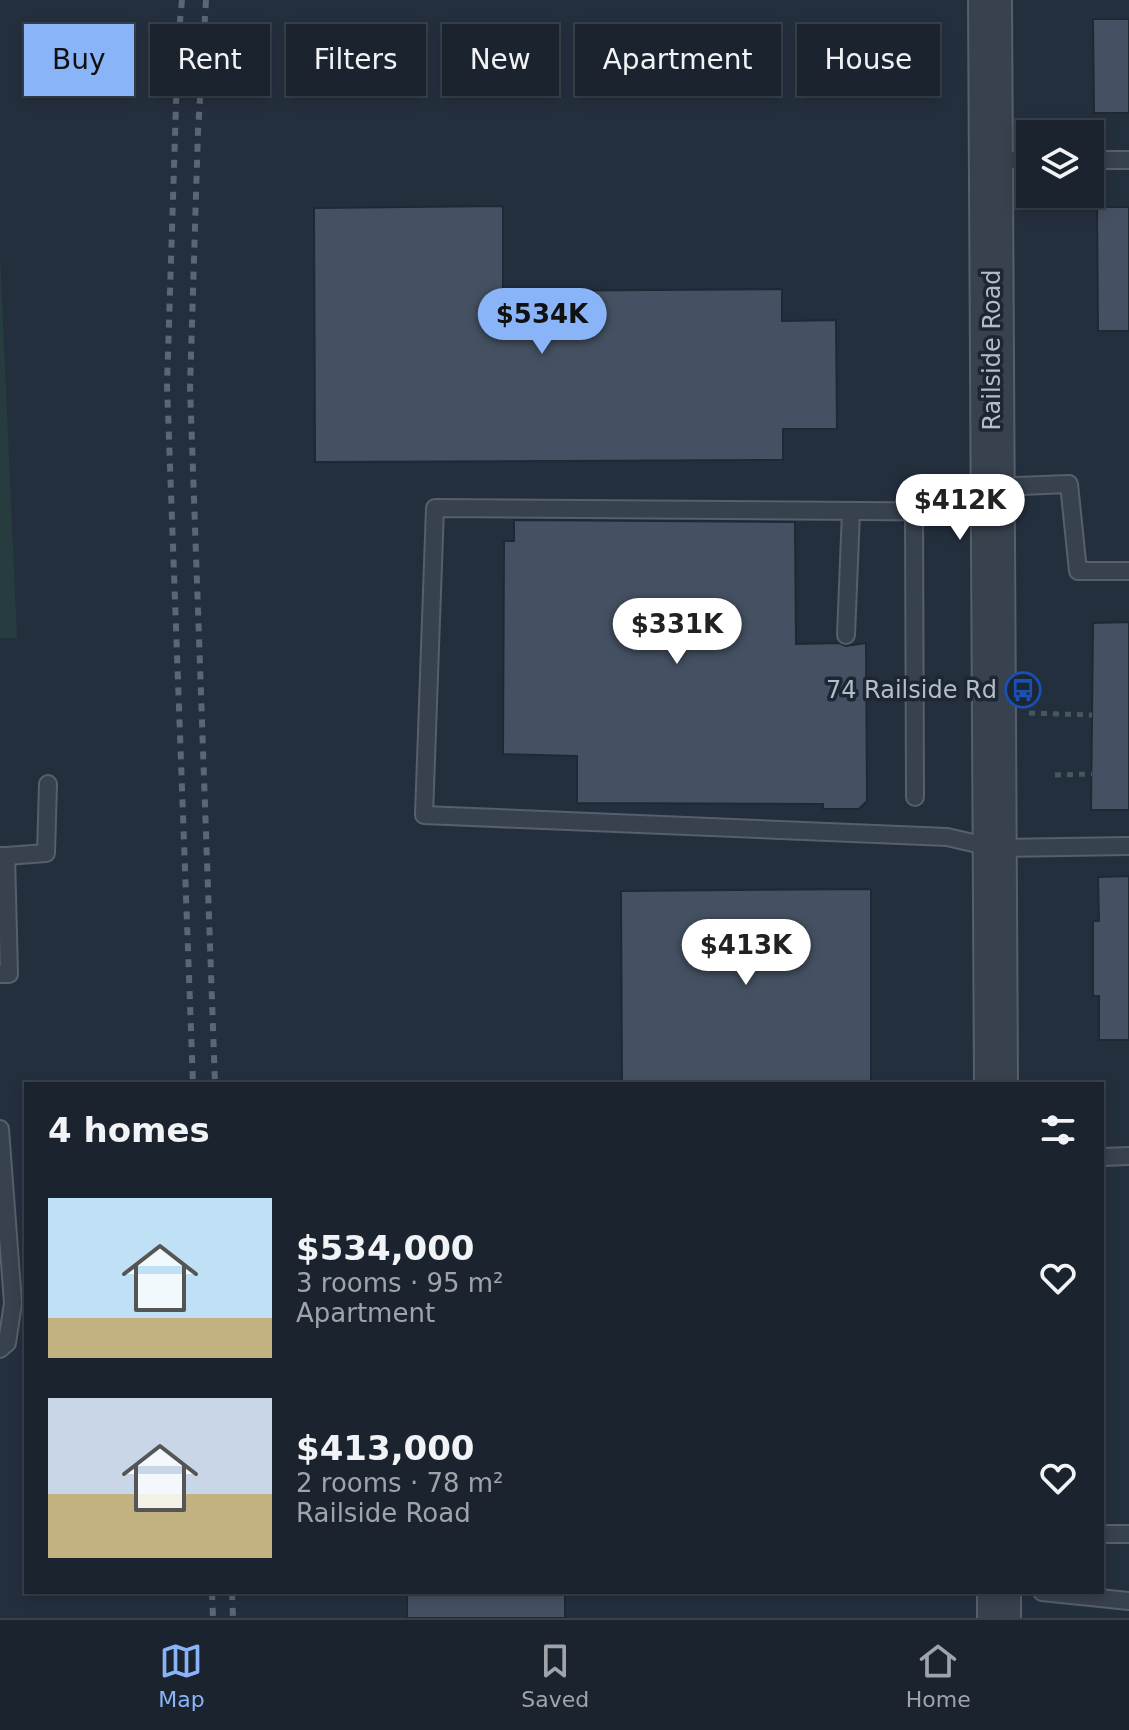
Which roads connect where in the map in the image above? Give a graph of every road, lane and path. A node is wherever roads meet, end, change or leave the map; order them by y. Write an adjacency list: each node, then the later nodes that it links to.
1 (990, 0): 2 (street, Railside Road)
2 (1010, 160): 5 (street, Railside Road)
3 (1104, 160): 4 (lane)
4 (1129, 160)
5 (993, 500): 7 (lane); 8 (lane); 10 (street, Railside Road)
6 (851, 512): 7 (lane); 9 (lane); 17 (lane)
7 (914, 512): 15 (lane)
8 (1129, 571)
9 (846, 635)
10 (994, 713): 11 (path); 17 (street, Railside Road)
11 (1092, 715)
12 (1092, 774): 13 (path)
13 (1055, 775)
14 (48, 784): 18 (lane)
15 (915, 797)
16 (1129, 846): 17 (lane)
17 (995, 848): 20 (street, Railside Road)
18 (3, 856): 19 (lane)
19 (0, 974)
20 (996, 1082)
21 (0, 1129): 24 (lane)
22 (1129, 1156): 23 (lane)
23 (1104, 1157)
24 (0, 1349)
25 (1104, 1534): 26 (lane)
26 (1129, 1534)
27 (999, 1594): 30 (street)
28 (1061, 1594): 29 (lane)
29 (1129, 1601)
30 (999, 1618)

